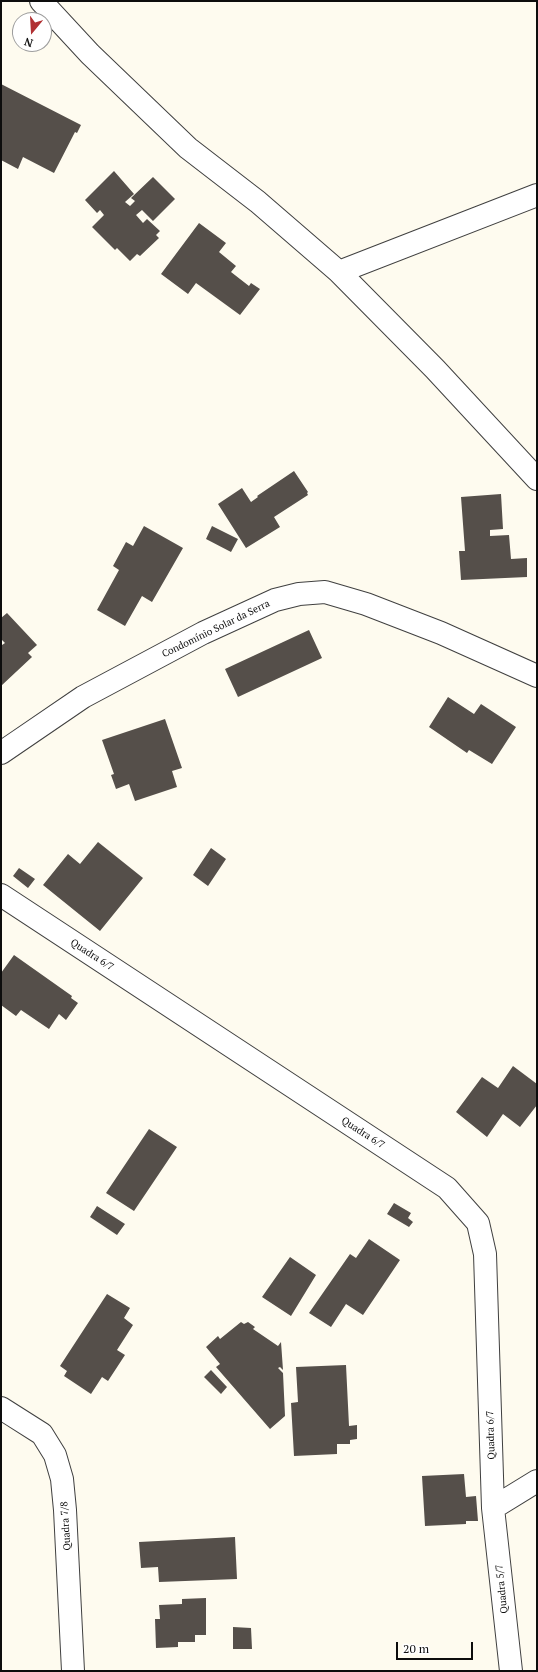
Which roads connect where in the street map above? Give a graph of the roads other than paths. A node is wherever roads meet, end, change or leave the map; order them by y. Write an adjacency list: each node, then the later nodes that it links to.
1 (41, 1): 3 (street)
2 (537, 195): 3 (street)
3 (339, 272): 4 (street)
4 (537, 479)
5 (537, 676): 6 (street, Condomínio Solar da Serra)
6 (1, 753)
7 (1, 895): 10 (street, Quadra 6/7)
8 (1, 1408): 11 (street, Quadra 7/8)
9 (537, 1481): 10 (street)
10 (493, 1508): 12 (street, Quadra 5/7)
11 (73, 1671)
12 (511, 1671)

